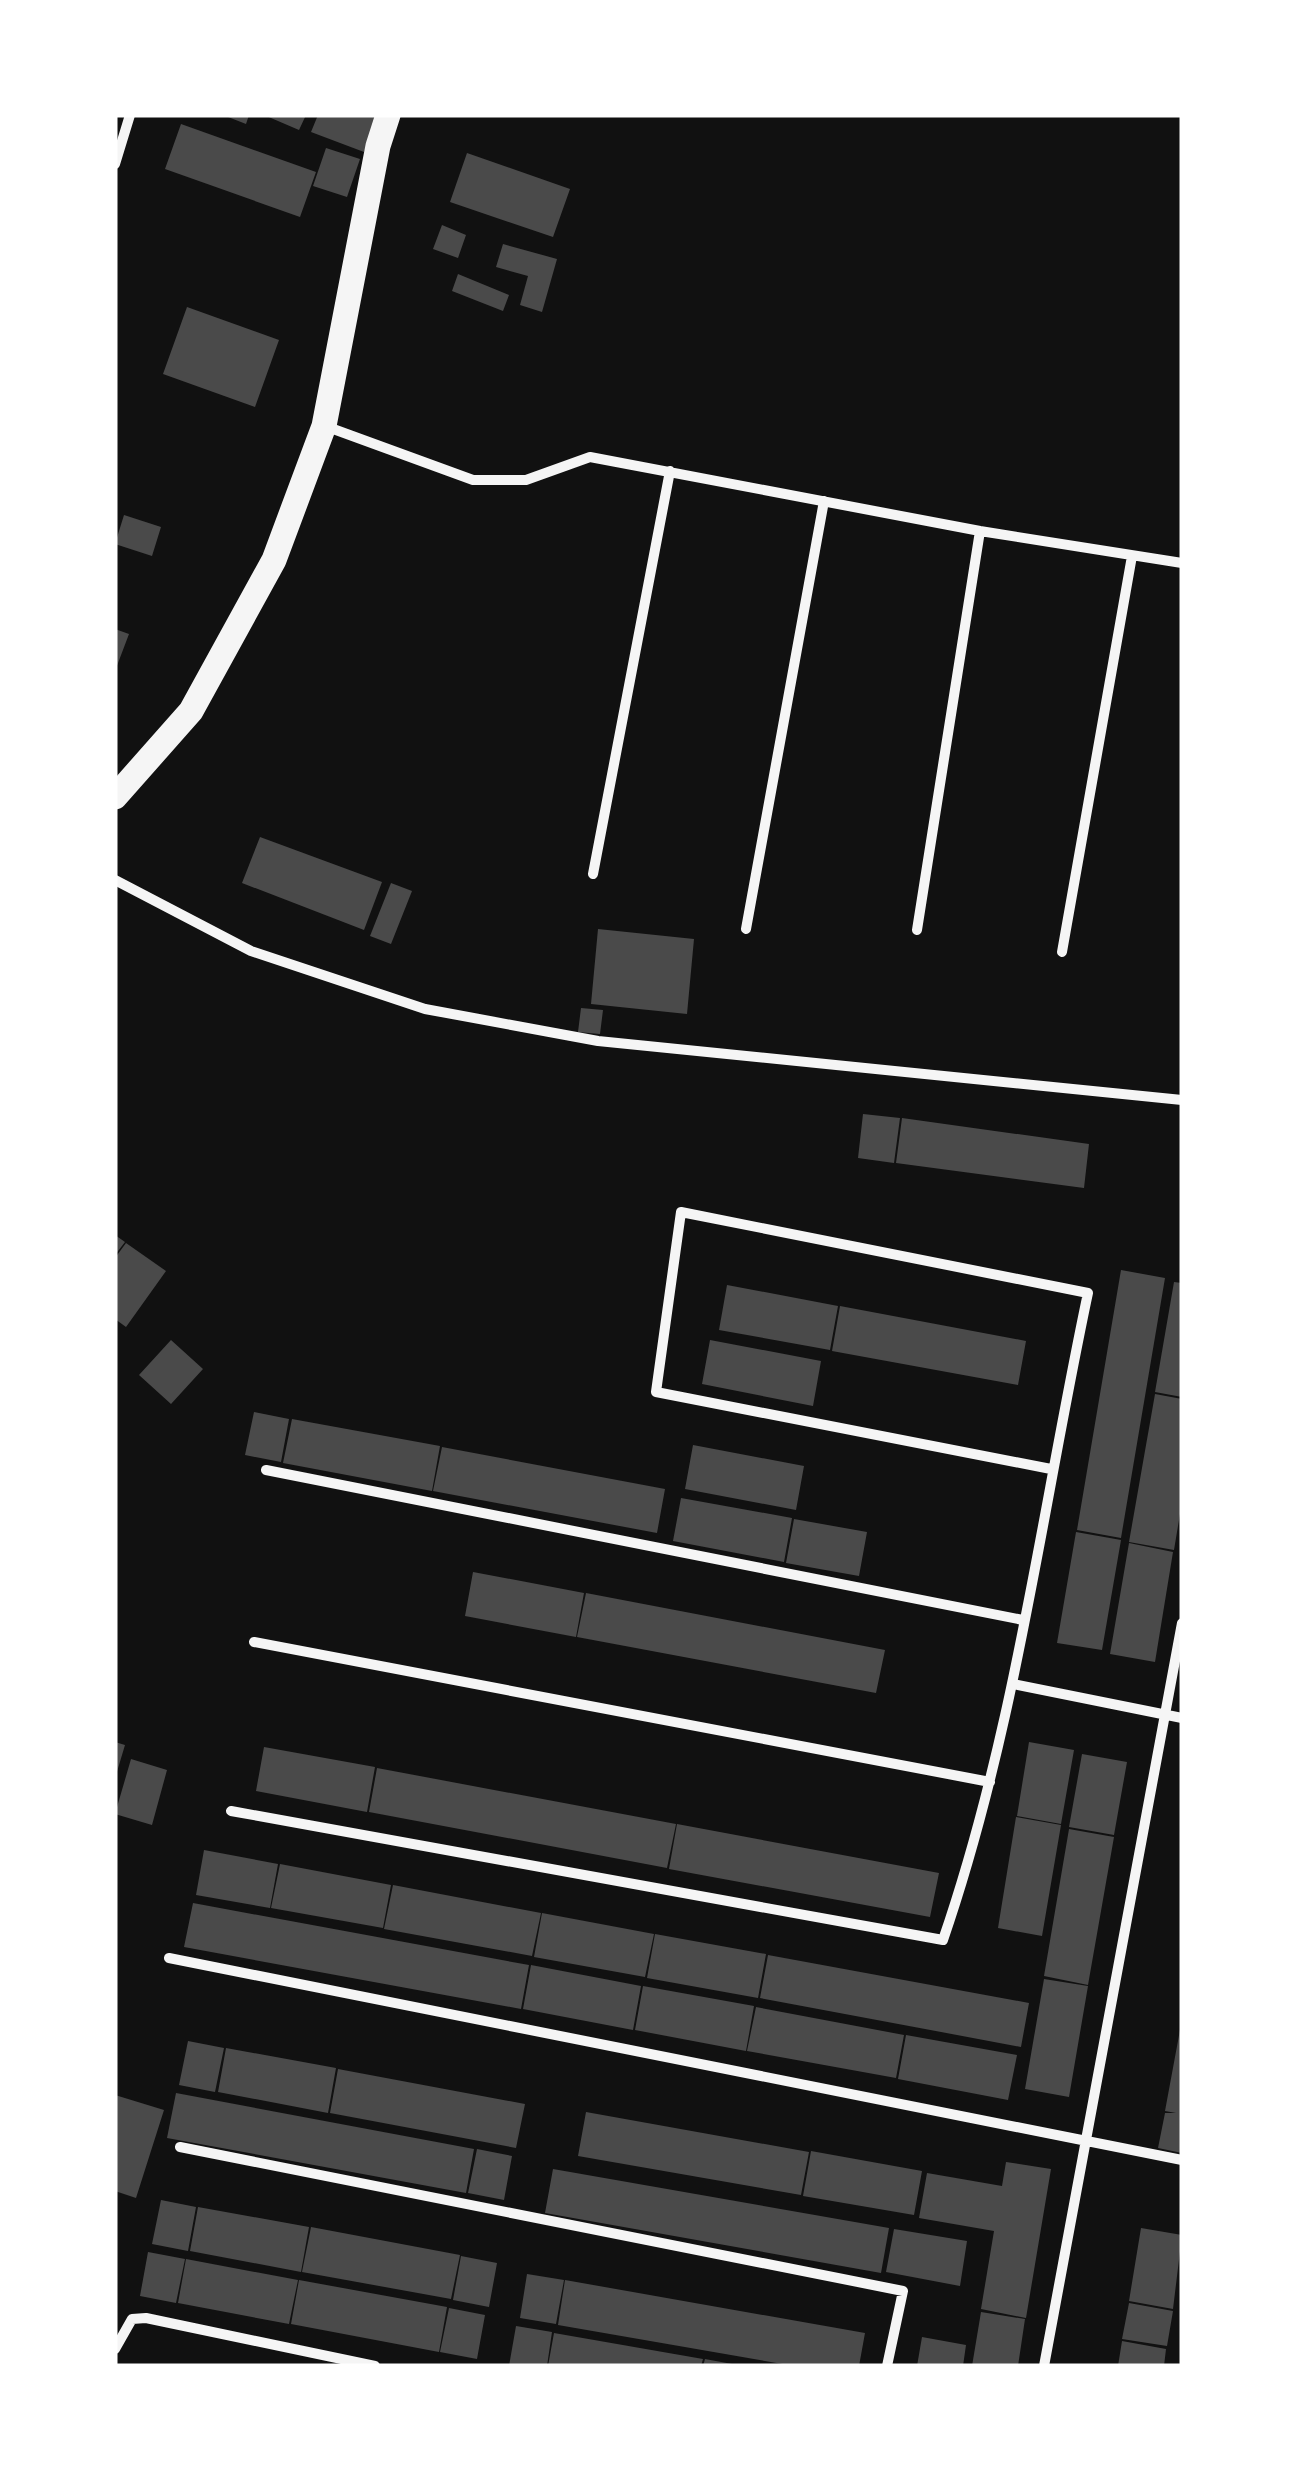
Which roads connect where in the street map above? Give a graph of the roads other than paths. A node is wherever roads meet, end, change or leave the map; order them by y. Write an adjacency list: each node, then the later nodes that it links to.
1 (130, 115): 3 (street)
2 (388, 115): 4 (main road)
3 (115, 164)
4 (324, 426): 5 (street); 10 (main road)
5 (670, 470): 6 (street); 11 (street)
6 (824, 501): 7 (street); 13 (street)
7 (980, 531): 8 (street); 14 (street)
8 (1132, 556): 9 (street); 15 (street)
9 (1182, 563)
10 (115, 797)
11 (593, 874)
12 (115, 880): 16 (street)
13 (746, 929)
14 (916, 930)
15 (1062, 952)
16 (1182, 1100)
17 (1051, 1468): 17 (street); 19 (street)
18 (266, 1470): 19 (street)
19 (1024, 1620): 22 (street)
20 (1182, 1624): 23 (street)
21 (254, 1642): 25 (street)
22 (1013, 1684): 23 (street); 25 (street)
23 (1162, 1715): 24 (street); 28 (street)
24 (1182, 1718)
25 (990, 1782): 26 (street)
26 (231, 1811)
27 (169, 1958): 28 (street)
28 (1084, 2141): 30 (street); 34 (street)
29 (180, 2147): 33 (street)
30 (1182, 2160)
31 (115, 2349): 32 (street)
32 (375, 2366)
33 (887, 2366)
34 (1044, 2366)

